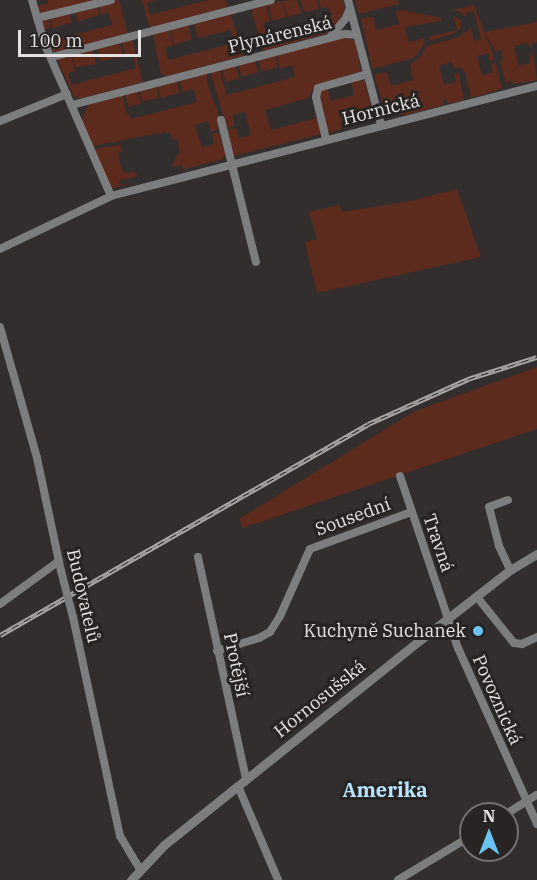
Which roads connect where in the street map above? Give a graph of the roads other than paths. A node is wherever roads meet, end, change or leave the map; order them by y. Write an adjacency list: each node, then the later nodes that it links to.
1 (32, 0): 5 (street)
2 (271, 0): 8 (street)
3 (105, 1): 5 (street)
4 (349, 4): 6 (street); 7 (street)
5 (37, 18): 8 (street)
6 (357, 35): 7 (street, Plynárenská); 9 (street)
7 (330, 38): 12 (street, Plynárenská)
8 (52, 57): 11 (street)
9 (367, 74): 15 (street); 16 (street)
10 (537, 86): 15 (street, Hornická)
11 (67, 94): 12 (street); 14 (street)
12 (72, 105): 18 (street)
13 (221, 120): 17 (street)
14 (0, 121)
15 (381, 125): 16 (street, Hornická)
16 (326, 139): 17 (street, Hornická)
17 (232, 164): 18 (street, Hornická); 20 (street)
18 (111, 196): 19 (street, Hornická)
19 (0, 249)
20 (256, 262)
21 (0, 327): 27 (street, Budovatelů)
22 (400, 476): 24 (street, Travná)
23 (508, 500): 28 (street)
24 (411, 512): 31 (street, Travná); 33 (street, Sousední)
25 (537, 554): 28 (street, Hornosušská)
26 (198, 557): 33 (street, Protější)
27 (59, 561): 30 (street); 41 (street, Budovatelů, bridge)
28 (510, 570): 29 (street, Hornosušská)
29 (477, 597): 31 (street, Hornosušská); 32 (street)
30 (0, 604)
31 (448, 620): 34 (street, Hornosušská); 37 (street, Povoznická)
32 (537, 637)
33 (217, 651): 34 (street, Protější)
34 (246, 779): 35 (street, Hornosušská)
35 (238, 786): 41 (street, Hornosušská); 43 (street)
36 (537, 795): 37 (street)
37 (527, 801): 38 (street); 39 (street, Povoznická)
38 (519, 806)
39 (537, 824)
40 (459, 843): 44 (street)
41 (140, 868): 42 (street, Hornosušská)
42 (131, 880)
43 (278, 880)
44 (398, 880)

